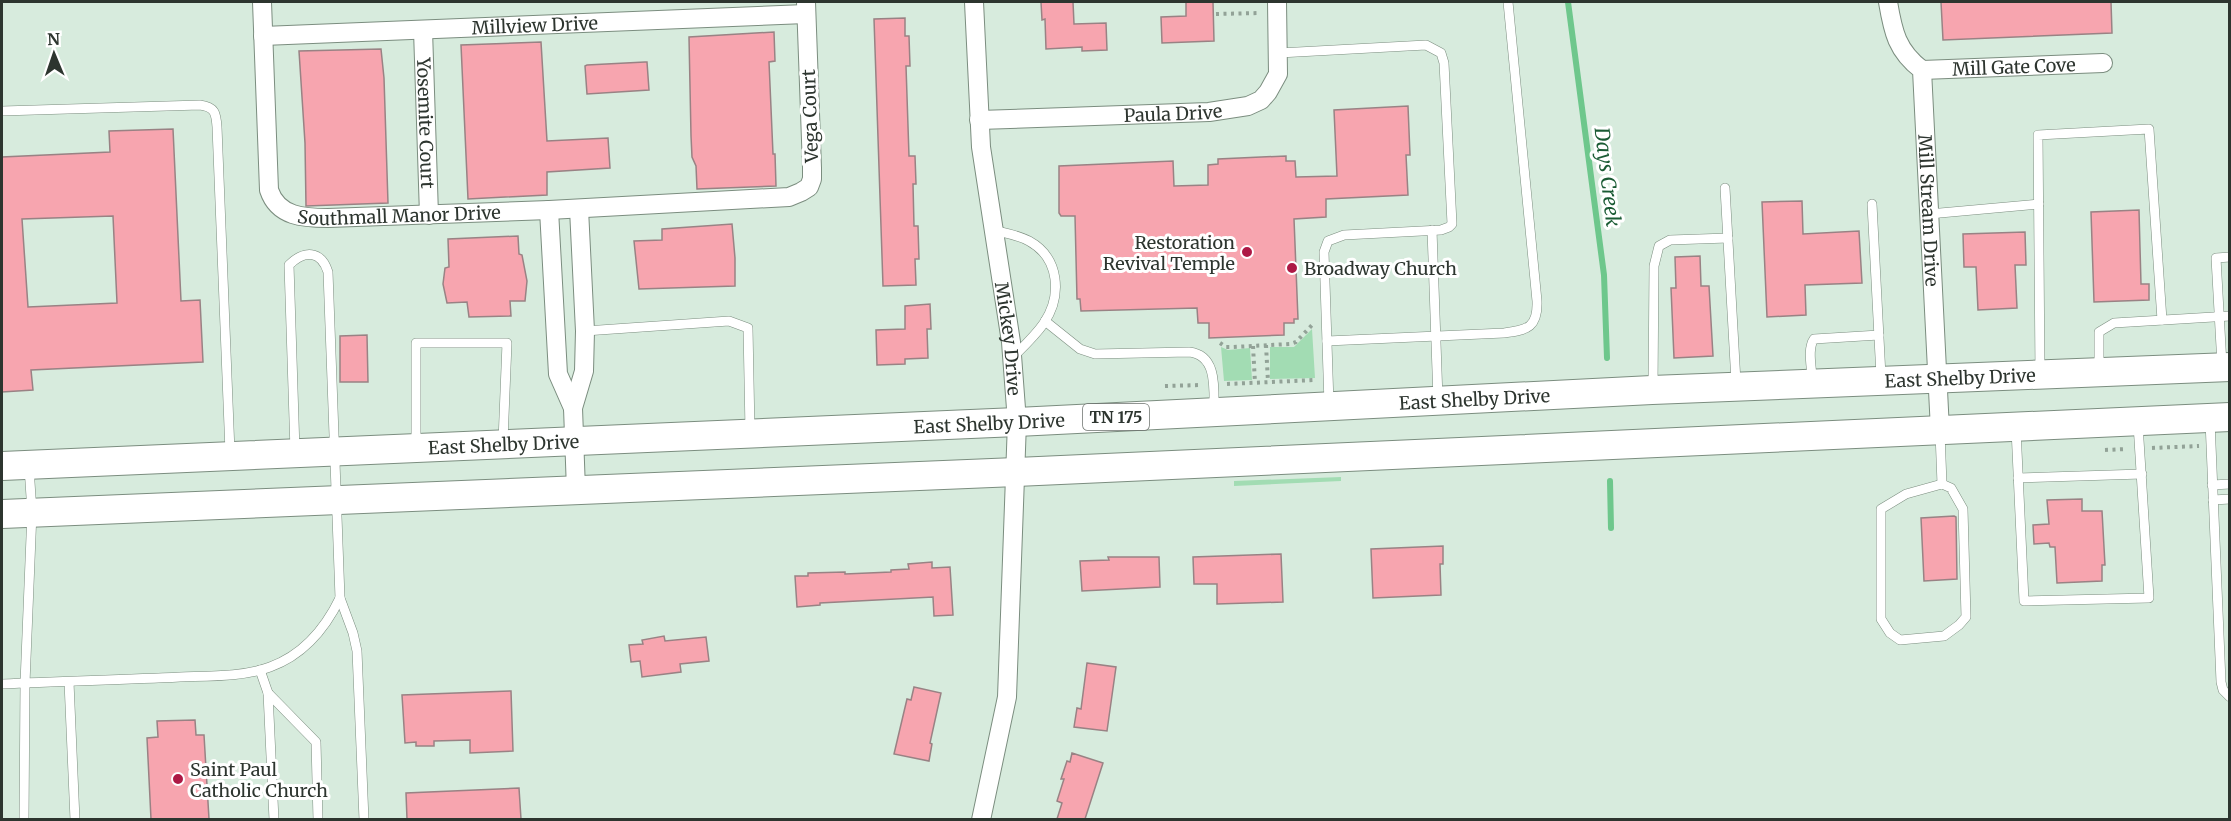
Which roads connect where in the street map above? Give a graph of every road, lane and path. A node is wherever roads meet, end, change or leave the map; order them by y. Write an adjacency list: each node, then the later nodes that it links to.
1 (262, 2): 9 (street)
2 (974, 2): 14 (street, Mickey Drive)
3 (1508, 2): 34 (lane)
4 (1888, 2): 12 (street)
5 (1278, 7): 7 (path); 10 (street, Paula Drive)
6 (806, 8): 8 (street, Millview Drive); 16 (street, Vega Court)
7 (1216, 14)
8 (423, 30): 9 (street, Millview Drive); 22 (street, Yosemite Court)
9 (263, 36): 22 (street, Southmall Manor Drive)
10 (1279, 53): 14 (street, Paula Drive); 24 (lane)
11 (2103, 63): 12 (street, Mill Gate Cove)
12 (1922, 70): 21 (street, Mill Stream Drive)
13 (2, 111): 66 (lane)
14 (979, 120): 23 (street, Mickey Drive)
15 (1725, 188): 25 (lane)
16 (769, 199): 19 (street, Southmall Manor Drive)
17 (1872, 204): 33 (lane)
18 (2039, 204): 21 (lane); 29 (lane); 42 (lane)
19 (579, 209): 20 (street, Southmall Manor Drive); 31 (street)
20 (549, 210): 22 (street, Southmall Manor Drive); 27 (street)
21 (1929, 214): 43 (street, Mill Stream Drive)
22 (429, 215)
23 (993, 230): 30 (lane); 39 (street, Mickey Drive)
24 (1432, 230): 34 (lane); 35 (lane)
25 (1728, 238): 48 (lane); 49 (lane)
26 (2229, 257): 28 (lane)
27 (554, 315): 31 (street); 52 (street)
28 (2225, 316): 29 (lane); 40 (lane)
29 (2162, 320): 41 (lane)
30 (1045, 321): 39 (lane); 53 (lane)
31 (584, 322): 52 (street); 58 (lane)
32 (1314, 322): 37 (path)
33 (1879, 335): 45 (lane); 47 (lane)
34 (1436, 336): 35 (lane); 50 (lane)
35 (1327, 341): 51 (lane)
36 (1220, 343): 38 (path)
37 (1266, 345): 38 (path); 44 (path)
38 (1253, 346): 46 (path)
39 (1012, 358): 54 (street, Mickey Drive)
40 (2226, 368): 41 (main road, East Shelby Drive / TN 175)
41 (2098, 372): 42 (main road, East Shelby Drive / TN 175)
42 (2040, 375): 43 (main road, East Shelby Drive / TN 175)
43 (1937, 379): 45 (main road, East Shelby Drive / TN 175); 57 (street, Mill Stream Drive)
44 (1268, 382)
45 (1881, 382): 47 (main road, East Shelby Drive / TN 175)
46 (1255, 383)
47 (1812, 384): 48 (main road, East Shelby Drive / TN 175)
48 (1736, 387): 49 (main road, East Shelby Drive / TN 175)
49 (1652, 390): 50 (main road, East Shelby Drive / TN 175)
50 (1438, 401): 51 (main road, East Shelby Drive / TN 175)
51 (1329, 407): 53 (main road, East Shelby Drive / TN 175)
52 (573, 408): 60 (street)
53 (1215, 411): 54 (main road, East Shelby Drive / TN 175)
54 (1017, 422): 58 (main road, East Shelby Drive / TN 175); 68 (street, Mickey Drive)
55 (2016, 427): 57 (main road); 59 (main road); 70 (lane)
56 (2217, 427): 59 (main road); 59 (path); 73 (lane)
57 (1940, 430): 68 (main road); 71 (lane)
58 (750, 434): 60 (main road, East Shelby Drive / TN 175)
59 (2139, 435): 63 (path); 69 (lane)
60 (574, 440): 61 (main road, East Shelby Drive / TN 175); 74 (street)
61 (502, 444): 62 (main road, East Shelby Drive / TN 175); 62 (lane)
62 (416, 448): 64 (main road, East Shelby Drive / TN 175)
63 (2105, 450)
64 (333, 452): 65 (main road, East Shelby Drive / TN 175); 65 (lane); 75 (lane)
65 (295, 454): 66 (main road, East Shelby Drive / TN 175)
66 (230, 456): 67 (main road, East Shelby Drive / TN 175)
67 (15, 465): 78 (lane)
68 (1016, 472): 74 (main road); 92 (street, Mickey Drive)
69 (2142, 474): 70 (lane); 70 (lane)
70 (2018, 478)
71 (1942, 484): 71 (lane)
72 (2229, 484): 73 (lane)
73 (2212, 485): 77 (lane)
74 (576, 490): 75 (main road)
75 (335, 498): 78 (main road); 80 (lane)
76 (2229, 499): 77 (lane)
77 (2213, 500): 86 (lane)
78 (32, 512): 79 (main road); 83 (lane)
79 (2, 513)
80 (340, 598): 81 (lane); 91 (lane)
81 (260, 670): 82 (lane); 85 (lane)
82 (69, 682): 83 (lane); 88 (lane)
83 (25, 683): 84 (lane); 87 (lane)
84 (2, 684)
85 (268, 693): 89 (lane); 90 (lane)
86 (2229, 697)
87 (24, 819)
88 (75, 819)
89 (274, 819)
90 (318, 819)
91 (364, 819)
92 (981, 819)

